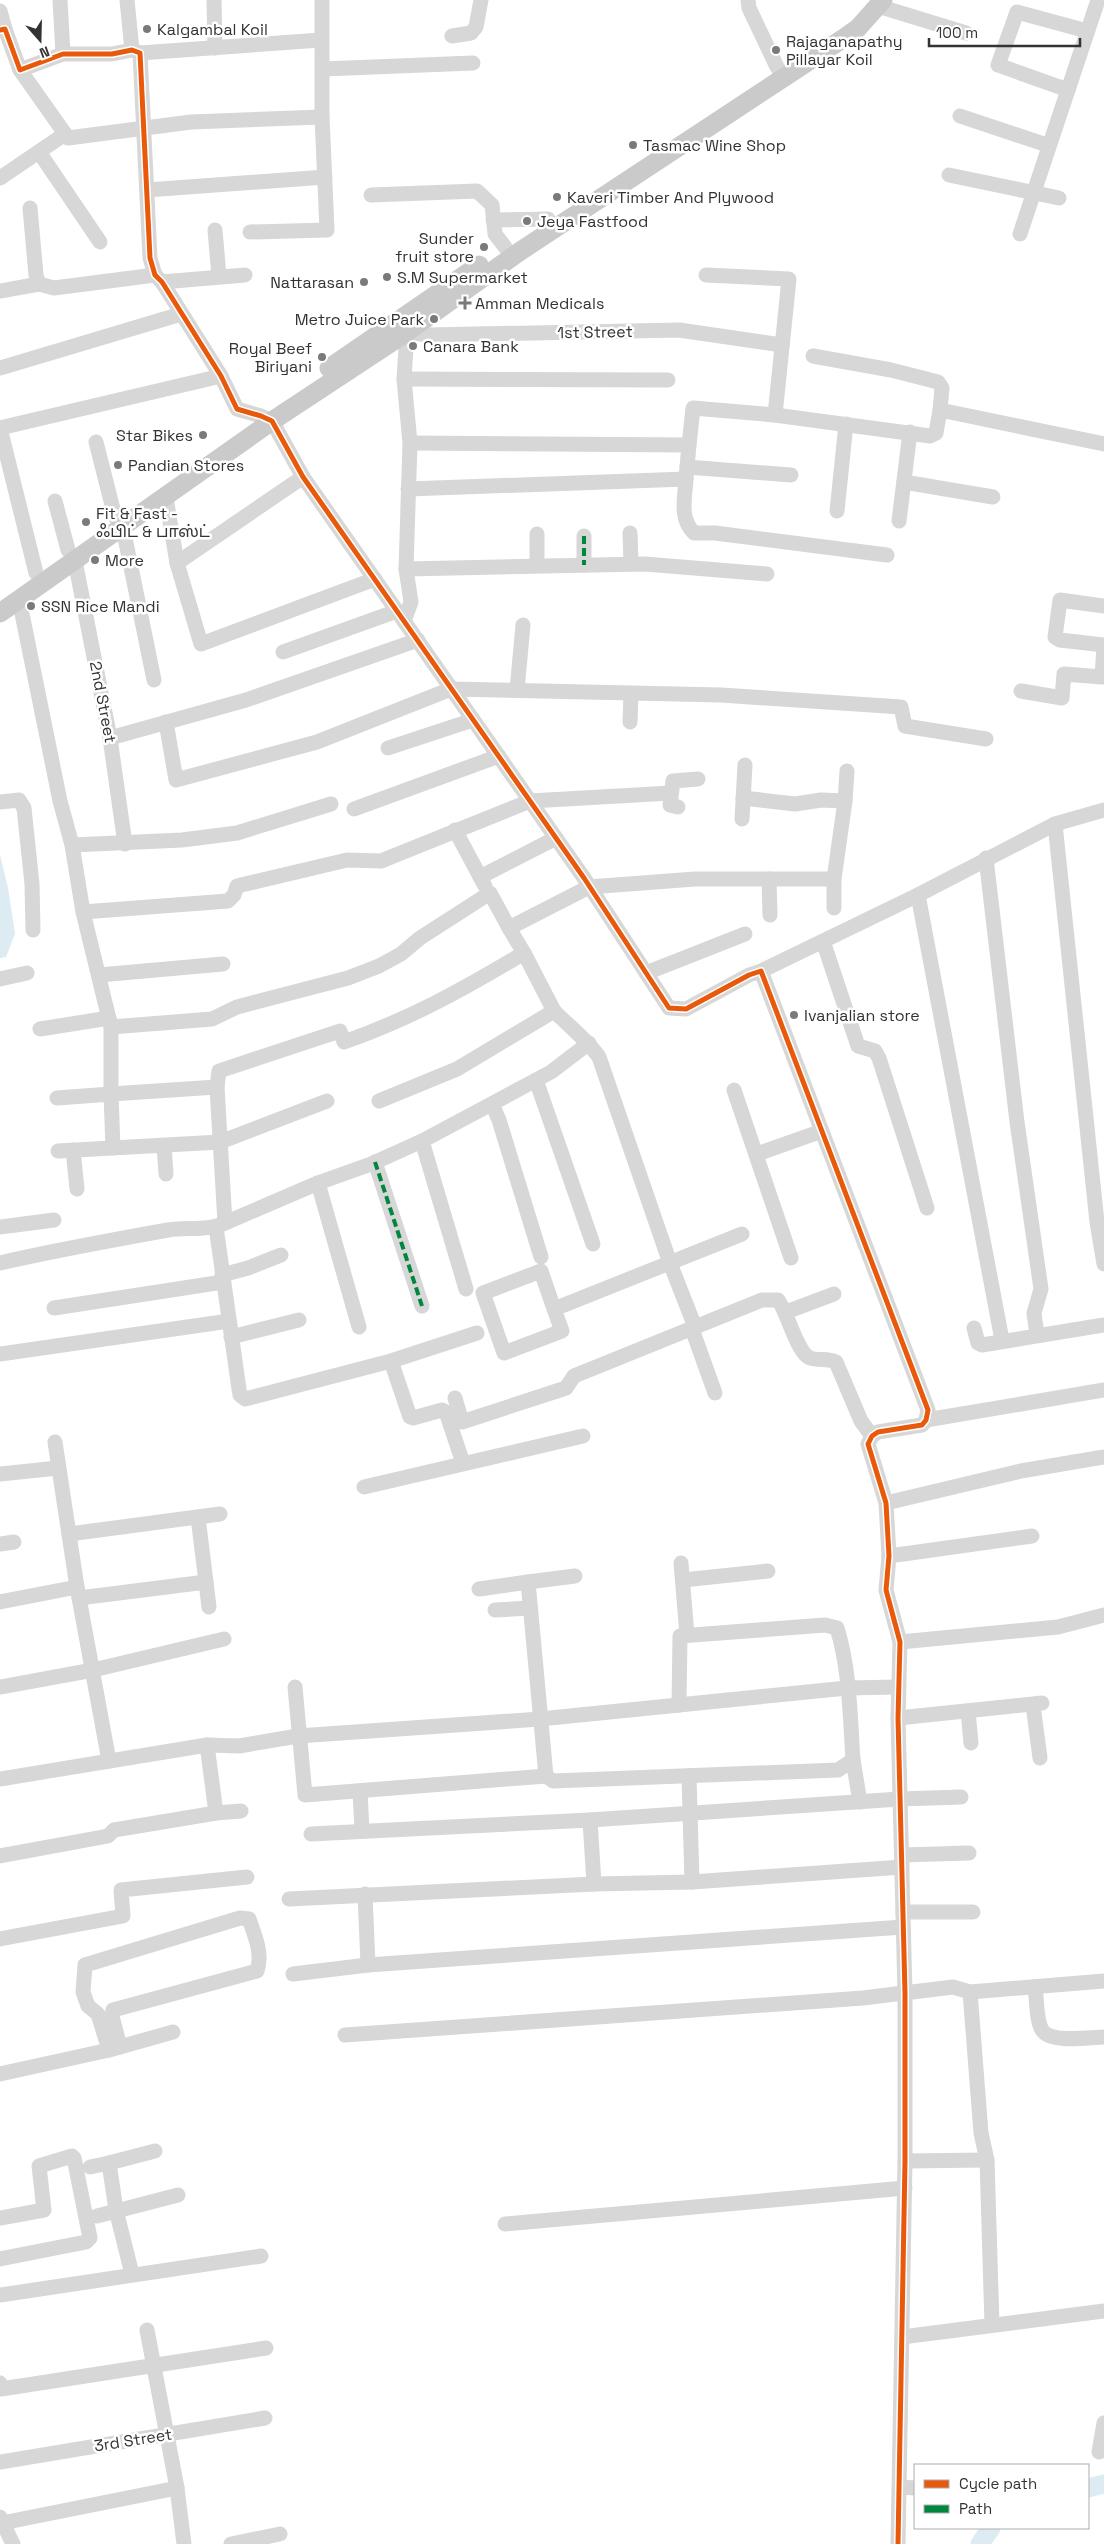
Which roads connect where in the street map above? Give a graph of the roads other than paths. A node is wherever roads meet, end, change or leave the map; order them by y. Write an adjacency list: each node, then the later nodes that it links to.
1 (60, 0): 17 (street)
2 (127, 0): 16 (street)
3 (214, 0): 15 (street)
4 (322, 0): 14 (street)
5 (481, 0): 13 (street)
6 (748, 0): 21 (street)
7 (1098, 0): 11 (street)
8 (876, 2): 12 (street); 21 (main road)
9 (0, 11): 10 (street)
10 (2, 30): 20 (street)
11 (1087, 31): 22 (street); 22 (street)
12 (966, 33)
13 (452, 36)
14 (321, 40): 15 (street); 19 (street)
15 (215, 48): 16 (street)
16 (136, 51): 17 (street); 25 (street)
17 (63, 54): 20 (street)
18 (473, 63): 19 (street)
19 (323, 69): 24 (street)
20 (20, 70): 26 (street)
21 (781, 72): 37 (main road); 51 (main road)
22 (1068, 90): 27 (street)
23 (960, 116): 27 (street)
24 (322, 117): 25 (street); 30 (street)
25 (144, 128): 26 (street); 32 (street)
26 (65, 134): 28 (street)
27 (1048, 145): 33 (street)
28 (39, 152): 31 (street); 42 (street)
29 (949, 176): 33 (street)
30 (325, 177): 32 (street); 40 (street)
31 (0, 178)
32 (147, 190): 47 (street)
33 (1032, 193): 35 (street); 41 (street)
34 (371, 195): 38 (street)
35 (1059, 198)
36 (30, 208): 48 (street)
37 (548, 219): 38 (street); 43 (main road)
38 (494, 220): 43 (street)
39 (215, 230): 46 (street)
40 (250, 232)
41 (1020, 234)
42 (100, 242)
43 (505, 247): 51 (main road)
44 (245, 275): 46 (street)
45 (706, 275): 52 (street)
46 (219, 276): 47 (street)
47 (159, 279): 48 (street); 50 (street)
48 (39, 284): 49 (street)
49 (0, 290)
50 (181, 314): 54 (street); 55 (street)
51 (402, 326): 52 (street, 1st Street); 56 (street); 60 (main road)
52 (782, 345): 59 (street)
53 (813, 356): 58 (street)
54 (0, 368)
55 (221, 376): 60 (street); 62 (street)
56 (404, 379): 57 (street); 65 (street)
57 (668, 380)
58 (940, 410): 63 (street); 66 (street)
59 (775, 415): 61 (street); 67 (street)
60 (266, 418): 70 (street); 74 (main road); 78 (main road)
61 (846, 424): 63 (street); 76 (street)
62 (0, 428): 89 (street)
63 (910, 432): 71 (street)
64 (96, 442): 78 (street)
65 (410, 443): 67 (street); 72 (street)
66 (1104, 444)
67 (689, 445): 68 (street)
68 (686, 473): 69 (street); 72 (street); 82 (street)
69 (791, 475)
70 (303, 477): 84 (street); 91 (street)
71 (904, 482): 73 (street); 77 (street)
72 (408, 489): 88 (street)
73 (993, 497)
74 (166, 498): 78 (main road); 84 (street)
75 (55, 501): 83 (street, 2nd Street)
76 (837, 511)
77 (899, 521)
78 (119, 522): 83 (main road); 101 (street)
79 (537, 534): 86 (street)
80 (630, 534): 85 (street)
81 (584, 536): 87 (street)
82 (888, 555)
83 (72, 556): 89 (main road); 93 (main road); 109 (street, 2nd Street)
84 (177, 563): 91 (street)
85 (631, 564): 87 (street); 90 (street)
86 (537, 565): 87 (street); 88 (street)
87 (584, 565)
88 (406, 569): 96 (street)
89 (36, 573): 92 (main road)
90 (767, 574)
91 (375, 579): 96 (street)
92 (0, 598)
93 (19, 599): 95 (main road); 130 (street)
94 (1104, 606): 99 (street)
95 (0, 613)
96 (401, 616): 98 (street); 100 (street)
97 (523, 624): 103 (street)
98 (418, 640): 102 (street); 107 (street)
99 (1104, 646): 104 (street)
100 (283, 652)
101 (154, 680)
102 (451, 689): 103 (street); 106 (street); 107 (street)
103 (517, 690): 105 (street)
104 (1021, 691)
105 (631, 693): 108 (street); 110 (street)
106 (473, 720): 111 (street); 112 (street)
107 (166, 722): 109 (street)
108 (630, 722)
109 (110, 738): 129 (street, 2nd Street)
110 (986, 739)
111 (388, 748)
112 (499, 756): 118 (street); 123 (street)
113 (744, 764): 117 (street)
114 (847, 771): 119 (street)
115 (698, 779): 116 (street)
116 (671, 793): 118 (street); 122 (street)
117 (743, 798): 119 (street); 125 (street)
118 (530, 801): 127 (street); 128 (street)
119 (845, 801): 134 (street)
120 (0, 802): 142 (street)
121 (331, 804): 129 (street)
122 (678, 807)
123 (354, 809)
124 (1104, 810): 126 (street)
125 (742, 819)
126 (1055, 824): 131 (street); 185 (street)
127 (455, 830): 132 (street); 139 (street)
128 (556, 838): 132 (street); 135 (street)
129 (125, 844): 130 (street)
130 (72, 845): 139 (street)
131 (986, 858): 137 (street); 200 (street)
132 (480, 878): 136 (street)
133 (769, 879): 134 (street); 135 (street); 140 (street)
134 (834, 879): 138 (street)
135 (589, 887): 141 (street); 149 (street)
136 (490, 893): 141 (street); 153 (street)
137 (918, 895): 144 (street); 202 (street)
138 (834, 908)
139 (83, 912): 150 (street)
140 (770, 915)
141 (509, 928): 145 (street)
142 (32, 930)
143 (745, 934): 149 (street)
144 (823, 941): 147 (street); 174 (street)
145 (524, 954): 152 (street); 157 (street)
146 (223, 964): 150 (street)
147 (761, 972): 149 (street); 164 (street)
148 (27, 973): 151 (street)
149 (646, 973)
150 (98, 975): 153 (street)
151 (0, 978)
152 (554, 1011): 155 (street); 162 (street)
153 (110, 1023): 154 (street); 159 (street)
154 (40, 1029)
155 (589, 1043): 156 (street); 184 (street)
156 (536, 1080): 163 (street); 179 (street)
157 (217, 1087): 159 (street); 166 (street)
158 (734, 1090): 169 (street)
159 (111, 1094): 160 (street); 168 (street)
160 (57, 1098)
161 (327, 1101): 166 (street)
162 (379, 1101)
163 (492, 1104): 165 (street); 181 (street)
164 (822, 1131): 169 (street); 208 (street)
165 (422, 1140): 170 (street); 187 (street)
166 (220, 1142): 167 (street); 177 (street)
167 (164, 1146): 168 (street); 171 (street)
168 (113, 1148): 173 (street)
169 (757, 1154): 182 (street)
170 (375, 1162): 172 (street); 189 (street)
171 (166, 1174)
172 (318, 1183): 177 (street); 196 (street)
173 (77, 1189)
174 (927, 1208)
175 (54, 1220): 176 (street)
176 (0, 1227)
177 (219, 1230): 183 (street); 186 (street)
178 (742, 1234): 184 (street)
179 (593, 1244)
180 (281, 1255): 186 (street)
181 (540, 1257)
182 (791, 1258)
183 (0, 1263)
184 (670, 1263): 191 (street); 197 (street)
185 (1104, 1264)
186 (222, 1279): 190 (street); 194 (street)
187 (466, 1289)
188 (834, 1294): 192 (street)
189 (422, 1306)
190 (54, 1308)
191 (554, 1309): 191 (street)
192 (786, 1312): 197 (street); 210 (street)
193 (299, 1320): 201 (street)
194 (228, 1321): 201 (street); 203 (street)
195 (1104, 1325): 200 (street)
196 (359, 1327)
197 (694, 1328): 206 (street); 207 (street)
198 (974, 1328): 202 (street)
199 (477, 1334): 204 (street)
200 (1037, 1335): 202 (street)
201 (231, 1337): 204 (street)
202 (1002, 1340)
203 (0, 1354)
204 (391, 1361): 213 (street)
205 (1104, 1390): 208 (street)
206 (716, 1393)
207 (455, 1398)
208 (926, 1420): 210 (street)
209 (583, 1436): 213 (street)
210 (872, 1436): 217 (street)
211 (55, 1442): 214 (street)
212 (1104, 1457): 217 (street)
213 (463, 1463): 216 (street)
214 (58, 1468): 215 (street); 220 (street)
215 (0, 1474)
216 (364, 1487)
217 (886, 1503): 222 (street)
218 (220, 1514): 219 (street)
219 (198, 1517): 220 (street); 227 (street)
220 (68, 1534): 230 (street)
221 (1032, 1536): 222 (street)
222 (889, 1556): 238 (street)
223 (681, 1563): 226 (street)
224 (768, 1570): 226 (street)
225 (575, 1576): 228 (street)
226 (683, 1580): 236 (street)
227 (206, 1582): 230 (street); 232 (street)
228 (528, 1582): 229 (street); 233 (street)
229 (479, 1589)
230 (78, 1593): 231 (street); 239 (street)
231 (0, 1602)
232 (209, 1607)
233 (530, 1608): 234 (street); 247 (street)
234 (495, 1610)
235 (1104, 1615): 238 (street)
236 (688, 1635): 243 (street); 244 (street)
237 (224, 1638): 239 (street)
238 (900, 1642): 241 (street)
239 (94, 1670): 242 (street); 253 (street)
240 (295, 1687): 248 (street)
241 (898, 1687): 243 (street); 246 (street)
242 (0, 1688)
243 (847, 1688): 244 (street); 252 (street)
244 (679, 1705): 247 (street)
245 (968, 1711): 246 (street); 249 (street); 251 (street)
246 (898, 1718): 259 (street)
247 (540, 1719): 248 (street); 254 (street)
248 (298, 1736): 250 (street); 257 (street)
249 (971, 1742)
250 (207, 1745): 253 (street); 262 (street)
251 (1040, 1758)
252 (853, 1760): 255 (street); 260 (street)
253 (110, 1761): 256 (street)
254 (546, 1776): 255 (street); 257 (street)
255 (689, 1776): 263 (street)
256 (0, 1780)
257 (360, 1791): 265 (street)
258 (961, 1797): 259 (street)
259 (900, 1799): 260 (street); 269 (street)
260 (860, 1802): 263 (street)
261 (241, 1811): 262 (street)
262 (216, 1813): 268 (street)
263 (691, 1813): 264 (street); 271 (street)
264 (590, 1820): 265 (street); 272 (street)
265 (362, 1831): 266 (street)
266 (310, 1834)
267 (969, 1853): 269 (street)
268 (0, 1856)
269 (902, 1862): 271 (street); 276 (street)
270 (246, 1877): 277 (street)
271 (692, 1882): 272 (street)
272 (594, 1884): 273 (street)
273 (365, 1894): 274 (street); 278 (street)
274 (289, 1900)
275 (973, 1912): 276 (street)
276 (903, 1920): 278 (street); 283 (street)
277 (0, 1939)
278 (368, 1965): 279 (street)
279 (293, 1974)
280 (1104, 1982): 281 (street)
281 (1035, 1987): 282 (street); 286 (street)
282 (970, 1992): 283 (street); 290 (street)
283 (905, 1993): 285 (street); 291 (street)
284 (173, 2032): 287 (street)
285 (345, 2035)
286 (1104, 2037)
287 (114, 2048): 287 (street); 288 (street)
288 (0, 2074)
289 (156, 2151): 292 (street)
290 (986, 2160): 291 (street); 305 (street)
291 (905, 2161): 294 (street)
292 (109, 2163): 293 (street); 296 (street)
293 (90, 2167)
294 (904, 2188): 299 (street); 307 (street)
295 (178, 2195): 296 (street)
296 (116, 2210): 297 (street); 302 (street)
297 (97, 2216)
298 (0, 2218): 301 (street)
299 (505, 2224)
300 (261, 2256): 302 (street)
301 (0, 2259)
302 (132, 2274): 303 (street)
303 (0, 2295)
304 (1104, 2311): 305 (street)
305 (992, 2325): 307 (street)
306 (147, 2330): 309 (street)
307 (902, 2336): 316 (street)
308 (266, 2348): 309 (street)
309 (154, 2365): 310 (street); 313 (street)
310 (0, 2383)
311 (265, 2418): 313 (street, 3rd Street)
312 (1104, 2423): 314 (street)
313 (167, 2434): 315 (street, 3rd Street); 317 (street)
314 (1099, 2452)
315 (0, 2462)
316 (900, 2487): 318 (street); 324 (street)
317 (177, 2488): 319 (street); 322 (street)
318 (914, 2488)
319 (1, 2520): 321 (street)
320 (280, 2534): 323 (street)
321 (13, 2544)
322 (184, 2544)
323 (231, 2544)
324 (898, 2544)

